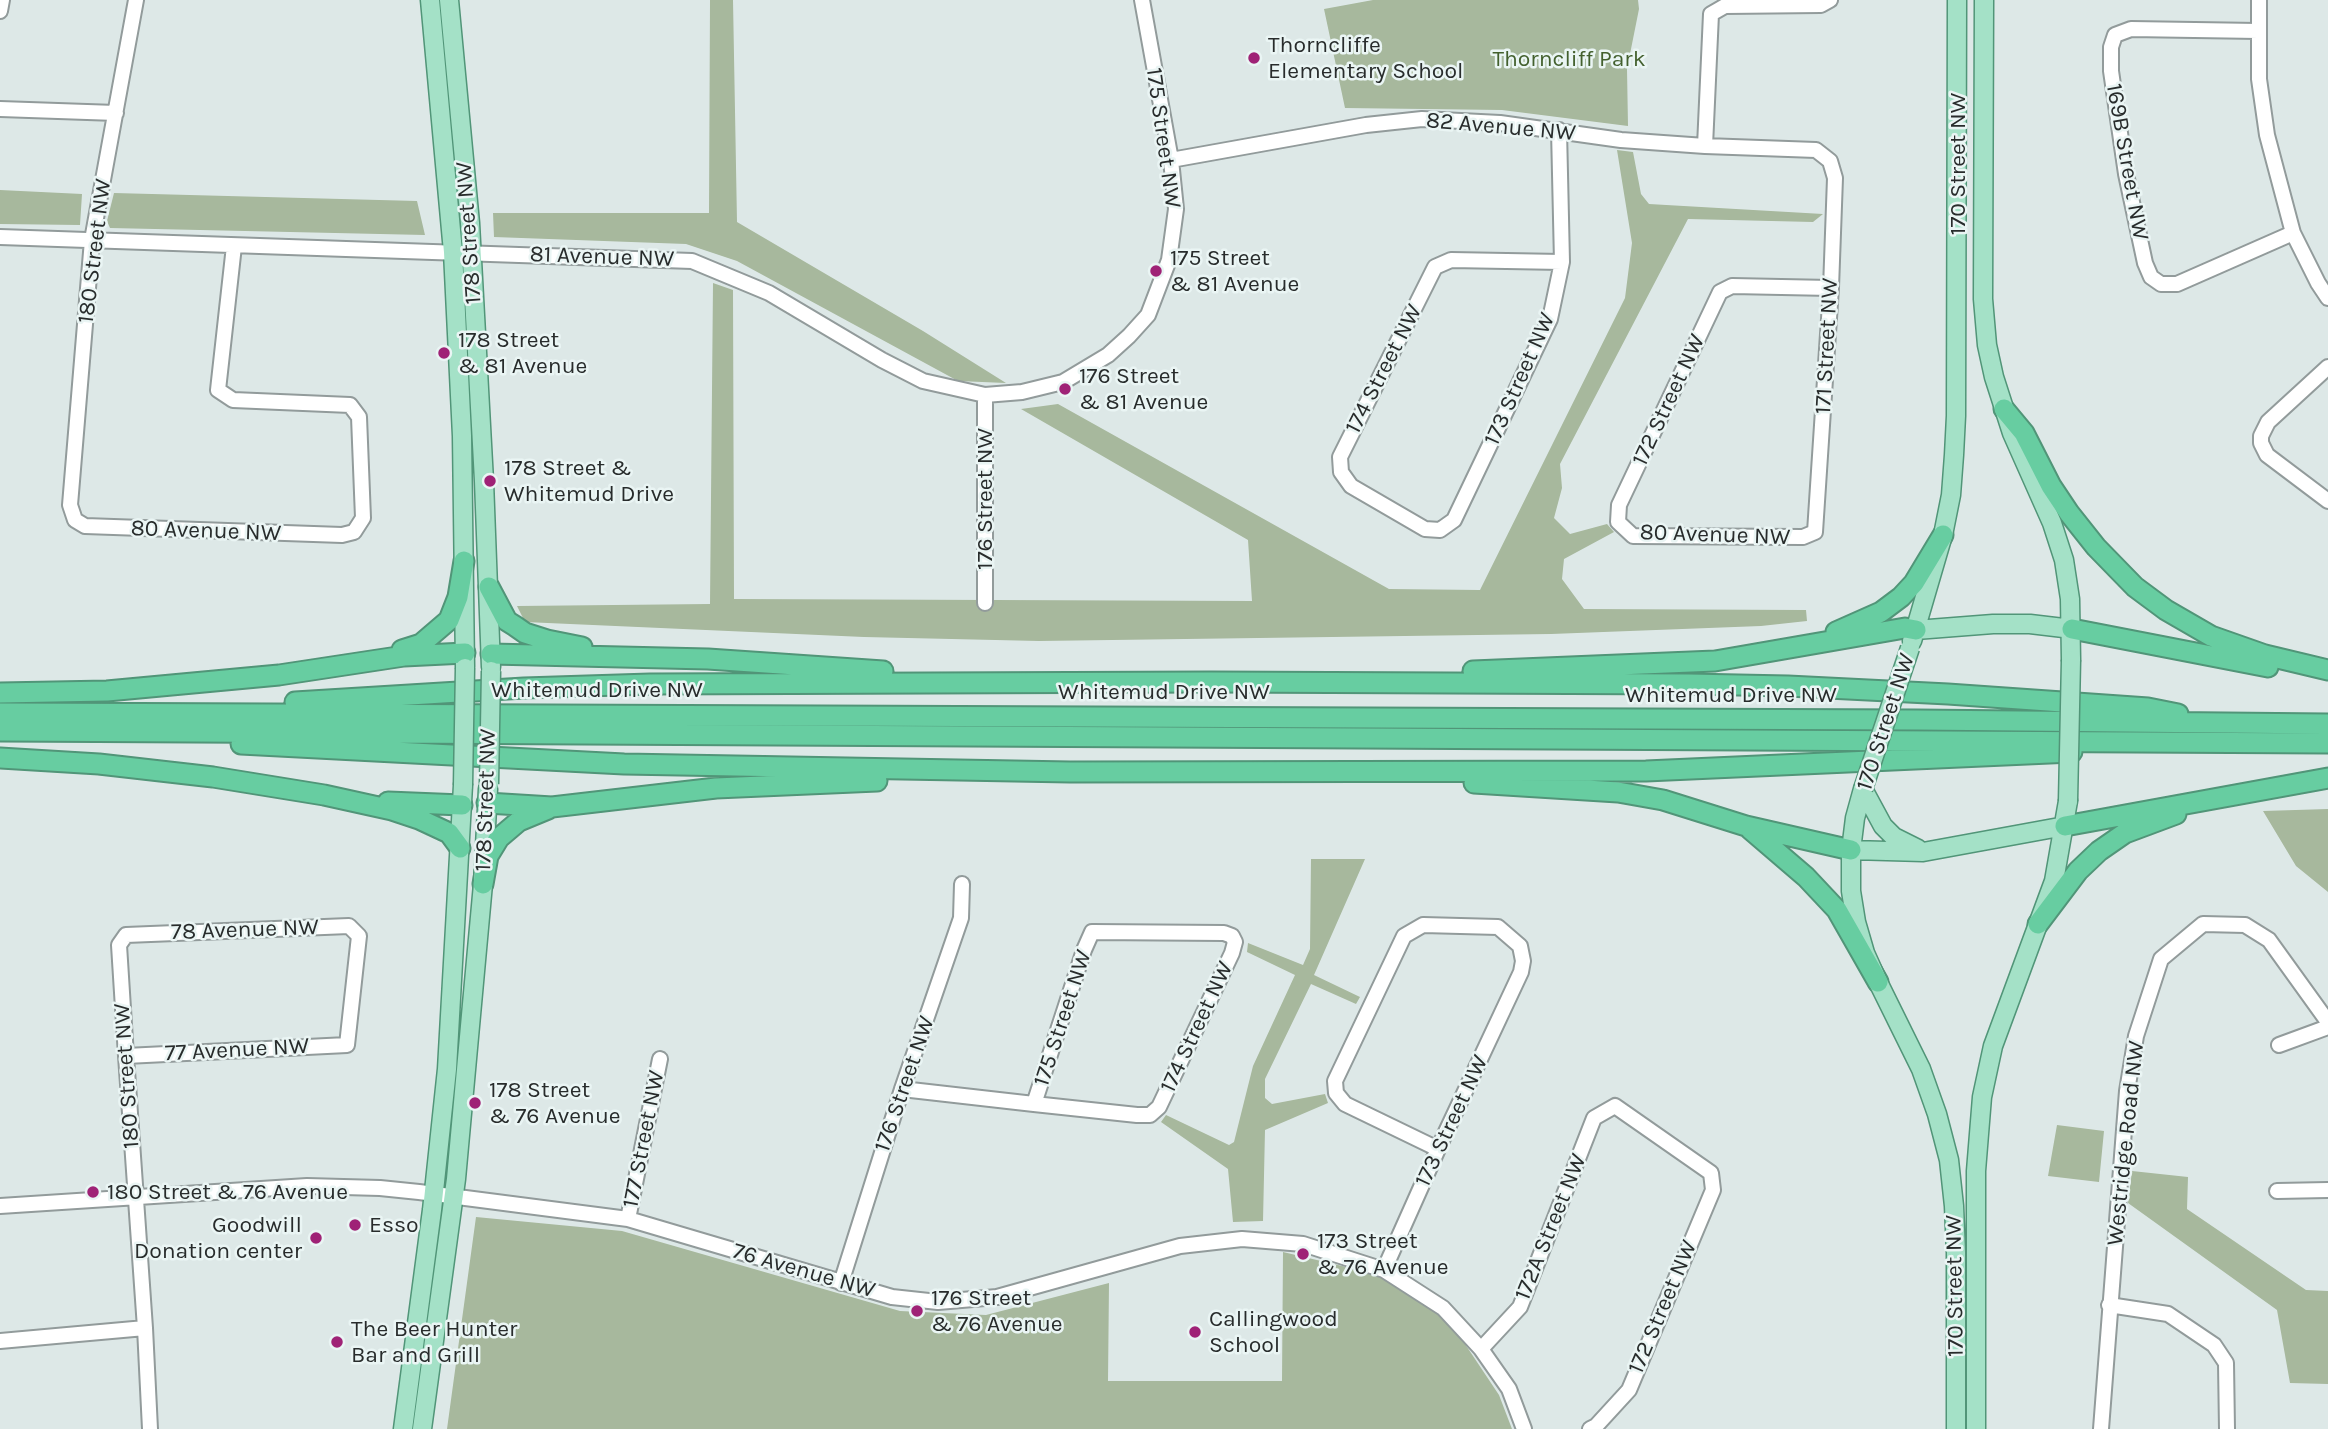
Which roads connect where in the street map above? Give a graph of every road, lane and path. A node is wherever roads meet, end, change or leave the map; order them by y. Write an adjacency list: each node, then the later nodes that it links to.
1 (2, 0): 10 (street)
2 (136, 0): 13 (street, 180 Street NW)
3 (430, 0): 22 (main road, 178 Street NW)
4 (449, 0): 23 (main road, 178 Street NW)
5 (1142, 0): 16 (street, 175 Street NW)
6 (1830, 0): 15 (street)
7 (1957, 0): 36 (main road, 170 Street NW)
8 (1984, 0): 30 (main road, 170 Street NW)
9 (2259, 0): 11 (street)
10 (0, 11)
11 (2259, 31): 18 (street); 18 (street, 169B Street NW)
12 (0, 110): 13 (street)
13 (116, 113): 20 (street, 180 Street NW)
14 (1559, 131): 15 (street, 82 Avenue NW); 16 (street, 82 Avenue NW); 24 (street, 173 Street NW)
15 (1705, 146): 17 (street, 82 Avenue NW)
16 (1171, 160): 27 (street, 175 Street NW)
17 (1830, 161): 25 (street, 171 Street NW)
18 (2293, 233): 26 (street)
19 (0, 237): 20 (street, 81 Avenue NW)
20 (92, 240): 21 (street, 81 Avenue NW); 33 (street, 180 Street NW)
21 (233, 246): 22 (street, 81 Avenue NW); 33 (street, 80 Avenue NW)
22 (453, 252): 23 (street, 81 Avenue NW); 37 (main road, 178 Street NW)
23 (472, 253): 29 (street, 81 Avenue NW); 38 (main road, 178 Street NW)
24 (1562, 262): 31 (street, 174 Street NW); 31 (street, 173 Street NW)
25 (1831, 288): 34 (street, 172 Street NW); 35 (street, 171 Street NW)
26 (2328, 298)
27 (1148, 315): 29 (street, 81 Avenue NW)
28 (2328, 367): 32 (street)
29 (985, 395): 39 (street, 176 Street NW)
30 (2004, 409): 40 (main road, 170 Street NW); 47 (highway)
31 (1341, 472)
32 (2328, 501)
33 (70, 505)
34 (1618, 522): 35 (street, 80 Avenue NW)
35 (1815, 532)
36 (1943, 535): 41 (main road, 170 Street NW); 42 (highway)
37 (464, 561): 44 (main road, 178 Street NW); 45 (highway)
38 (489, 587): 43 (highway); 46 (main road, 178 Street NW)
39 (985, 604)
40 (2072, 629): 41 (main road); 48 (highway); 71 (main road, 170 Street NW, bridge)
41 (1913, 639): 42 (highway); 64 (main road, 170 Street NW, bridge)
42 (1788, 647): 49 (highway)
43 (648, 657): 46 (highway); 50 (highway)
44 (465, 660): 45 (highway); 46 (main road); 67 (main road, 178 Street NW, bridge)
45 (368, 661): 51 (highway)
46 (491, 663): 65 (main road, 178 Street NW, bridge)
47 (2328, 670)
48 (2328, 676)
49 (1378, 682): 50 (highway); 54 (highway)
50 (1108, 683): 53 (highway)
51 (0, 693)
52 (0, 713): 53 (highway, Whitemud Drive NW)
53 (215, 713): 54 (highway, Whitemud Drive NW)
54 (2226, 723): 55 (highway, Whitemud Drive NW)
55 (2328, 724)
56 (0, 732): 57 (highway, Whitemud Drive NW)
57 (122, 732): 58 (highway, Whitemud Drive NW); 61 (highway)
58 (2188, 741): 59 (highway, Whitemud Drive NW); 62 (highway)
59 (2328, 743)
60 (0, 758): 66 (highway)
61 (1070, 772): 62 (highway); 69 (highway)
62 (1344, 772): 70 (highway)
63 (2328, 778): 68 (highway)
64 (1863, 789): 73 (main road, 170 Street NW); 74 (main road)
65 (488, 793): 67 (main road); 69 (highway); 75 (main road, 178 Street NW)
66 (324, 795): 67 (highway); 72 (highway)
67 (463, 795): 72 (main road, 178 Street NW)
68 (2204, 800): 71 (highway); 77 (highway)
69 (552, 807): 75 (highway)
70 (1746, 826): 73 (highway); 80 (highway)
71 (2065, 826): 74 (main road); 77 (main road, 170 Street NW)
72 (460, 848): 92 (main road, 178 Street NW)
73 (1851, 850): 74 (main road); 80 (main road, 170 Street NW)
74 (1923, 852)
75 (483, 884): 93 (main road, 178 Street NW)
76 (962, 884): 86 (street, 176 Street NW)
77 (2038, 924): 109 (main road, 170 Street NW)
78 (1093, 932): 87 (street, 175 Street NW); 87 (street, 174 Street NW)
79 (126, 935): 82 (street, 78 Avenue NW); 84 (street, 180 Street NW)
80 (1878, 982): 108 (main road, 170 Street NW)
81 (2328, 1024): 83 (street, Westridge Road NW); 99 (street, Westridge Road NW)
82 (347, 1045): 84 (street, 77 Avenue NW)
83 (2279, 1045)
84 (126, 1056): 94 (street, 180 Street NW)
85 (660, 1059): 96 (street, 177 Street NW)
86 (902, 1089): 87 (street); 98 (street, 176 Street NW)
87 (1034, 1104)
88 (1437, 1149): 88 (street, 173 Street NW); 97 (street, 173 Street NW)
89 (1710, 1173): 102 (street, 172A Street NW); 107 (street, 172 Street NW)
90 (2328, 1190): 91 (street)
91 (2277, 1191)
92 (434, 1194): 93 (street, 76 Avenue NW); 94 (street, 76 Avenue NW); 104 (main road, 178 Street NW)
93 (454, 1196): 96 (street, 76 Avenue NW); 105 (main road, 178 Street NW)
94 (136, 1198): 95 (street, 76 Avenue NW); 100 (street, 180 Street NW)
95 (0, 1206)
96 (628, 1219): 98 (street, 76 Avenue NW)
97 (1384, 1270): 98 (street, 76 Avenue NW); 102 (street, 76 Avenue NW)
98 (841, 1283)
99 (2109, 1305): 110 (street, Westridge Road NW); 111 (street)
100 (145, 1328): 101 (street); 103 (street, 180 Street NW)
101 (0, 1341)
102 (1481, 1349): 106 (street, 76 Avenue NW)
103 (150, 1429)
104 (403, 1429)
105 (422, 1429)
106 (1524, 1429)
107 (1590, 1429)
108 (1956, 1429)
109 (1976, 1429)
110 (2101, 1429)
111 (2227, 1429)

